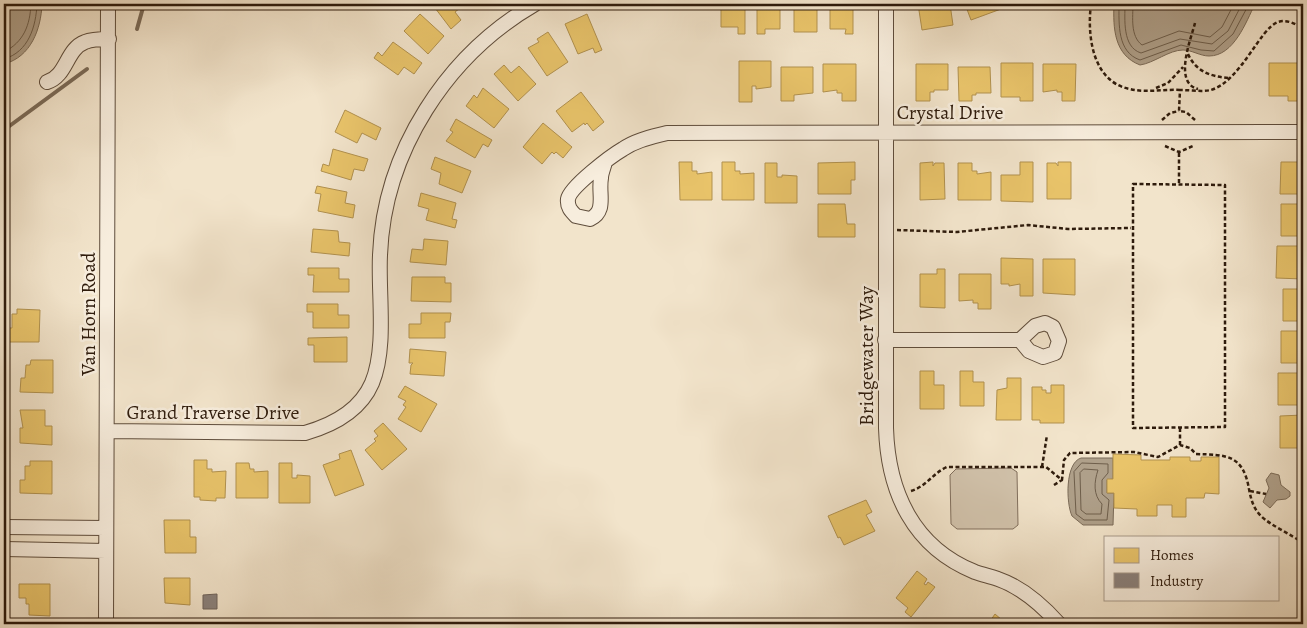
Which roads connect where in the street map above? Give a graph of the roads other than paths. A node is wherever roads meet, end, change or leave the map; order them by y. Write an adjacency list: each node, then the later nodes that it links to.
1 (108, 4): 4 (street, Van Horn Road)
2 (535, 4): 11 (street, Grand Traverse Drive)
3 (886, 4): 6 (street, Bridgewater Way)
4 (109, 39): 5 (street); 11 (street, Van Horn Road)
5 (47, 82)
6 (885, 132): 7 (street, Crystal Drive); 8 (street, Crystal Drive); 9 (street, Bridgewater Way)
7 (1303, 132)
8 (605, 162)
9 (886, 340): 10 (street); 17 (street, Bridgewater Way)
10 (1020, 340)
11 (107, 431): 13 (street, Van Horn Road)
12 (4, 528): 13 (street)
13 (106, 528): 15 (street, Van Horn Road)
14 (4, 549): 15 (street)
15 (106, 551): 16 (street, Van Horn Road)
16 (106, 624)
17 (1059, 624)

